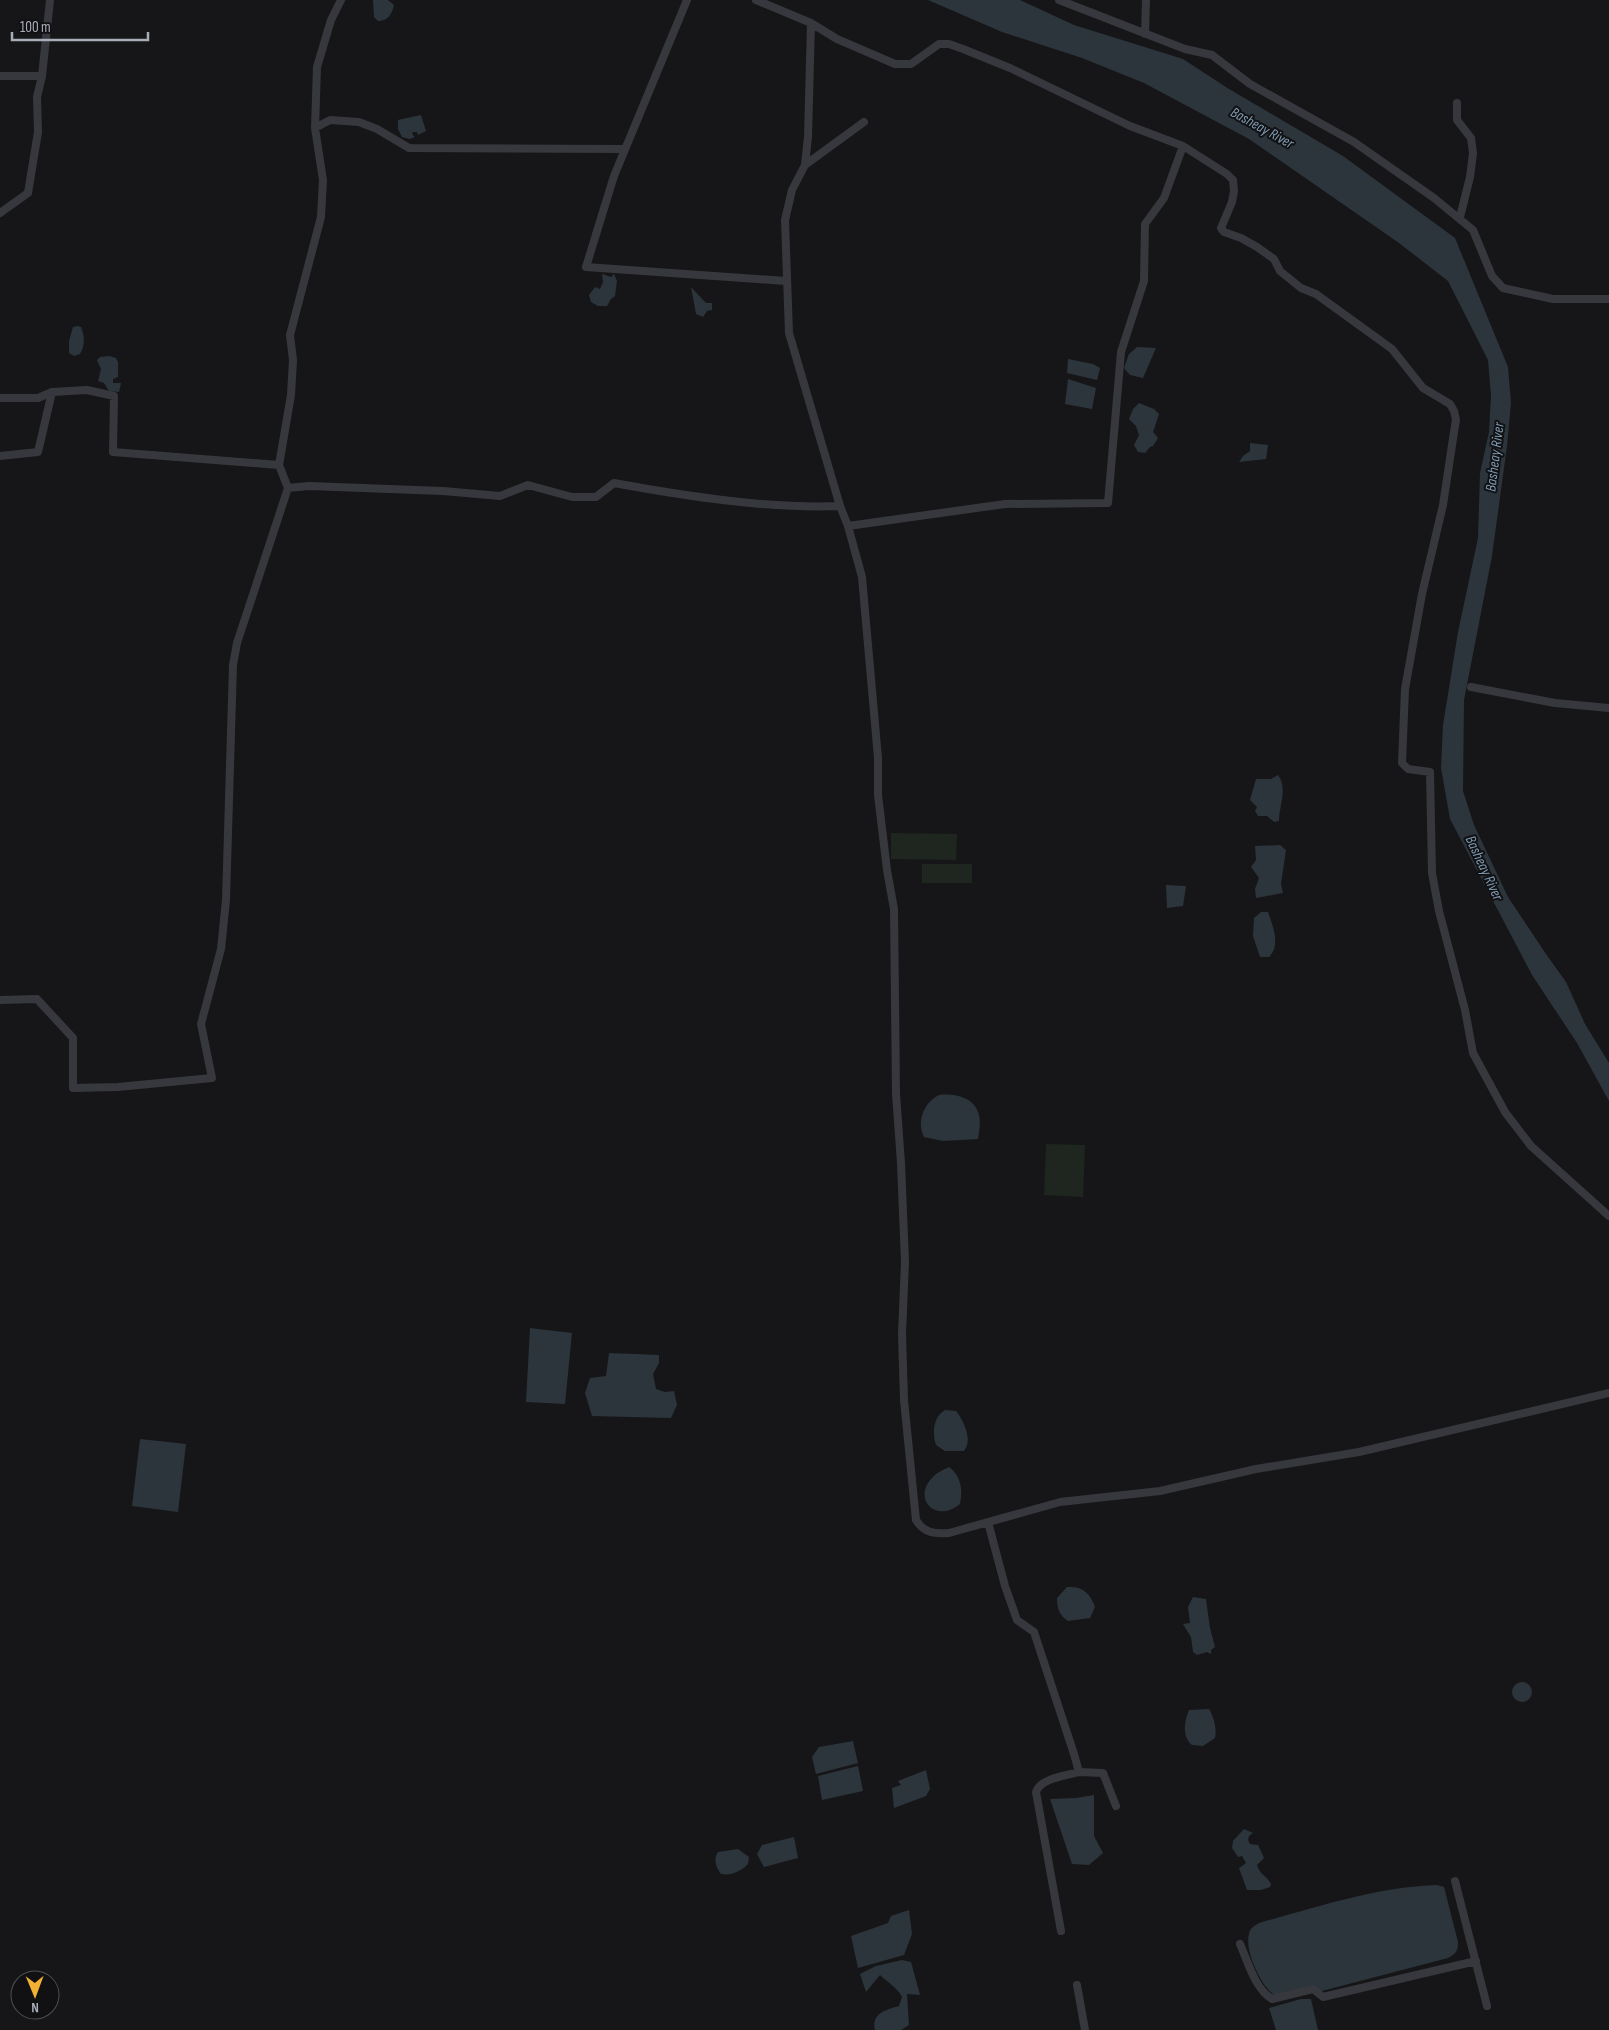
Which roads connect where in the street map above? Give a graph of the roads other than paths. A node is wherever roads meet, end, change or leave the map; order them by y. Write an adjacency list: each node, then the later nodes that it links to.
1 (50, 0): 10 (street)
2 (341, 0): 13 (street)
3 (687, 0): 15 (street)
4 (756, 0): 7 (street)
5 (1059, 0): 8 (street)
6 (1146, 0): 8 (street)
7 (811, 23): 14 (street); 16 (street)
8 (1145, 34): 18 (street)
9 (0, 76): 10 (street)
10 (42, 76): 17 (street)
11 (1457, 103): 18 (street)
12 (864, 122): 16 (street)
13 (315, 128): 15 (street); 24 (street)
14 (1183, 146): 27 (street); 31 (street)
15 (625, 149): 19 (street)
16 (806, 165): 19 (street)
17 (0, 213)
18 (1460, 217): 20 (street)
19 (786, 281): 26 (street)
20 (1609, 299)
21 (52, 392): 22 (street); 23 (street); 24 (street)
22 (0, 398)
23 (0, 456)
24 (279, 465): 25 (street)
25 (288, 488): 26 (street); 30 (street)
26 (840, 506): 27 (street)
27 (848, 526): 33 (street)
28 (1471, 687): 29 (street)
29 (1609, 708)
30 (0, 1000)
31 (1609, 1216)
32 (1609, 1393): 33 (street)
33 (988, 1522): 34 (street)
34 (1078, 1772): 35 (street); 37 (street)
35 (1116, 1806)
36 (1455, 1881): 39 (street)
37 (1061, 1932)
38 (1240, 1944): 39 (street)
39 (1476, 1961): 41 (street)
40 (1077, 1985): 42 (street)
41 (1487, 2006)
42 (1085, 2030)

